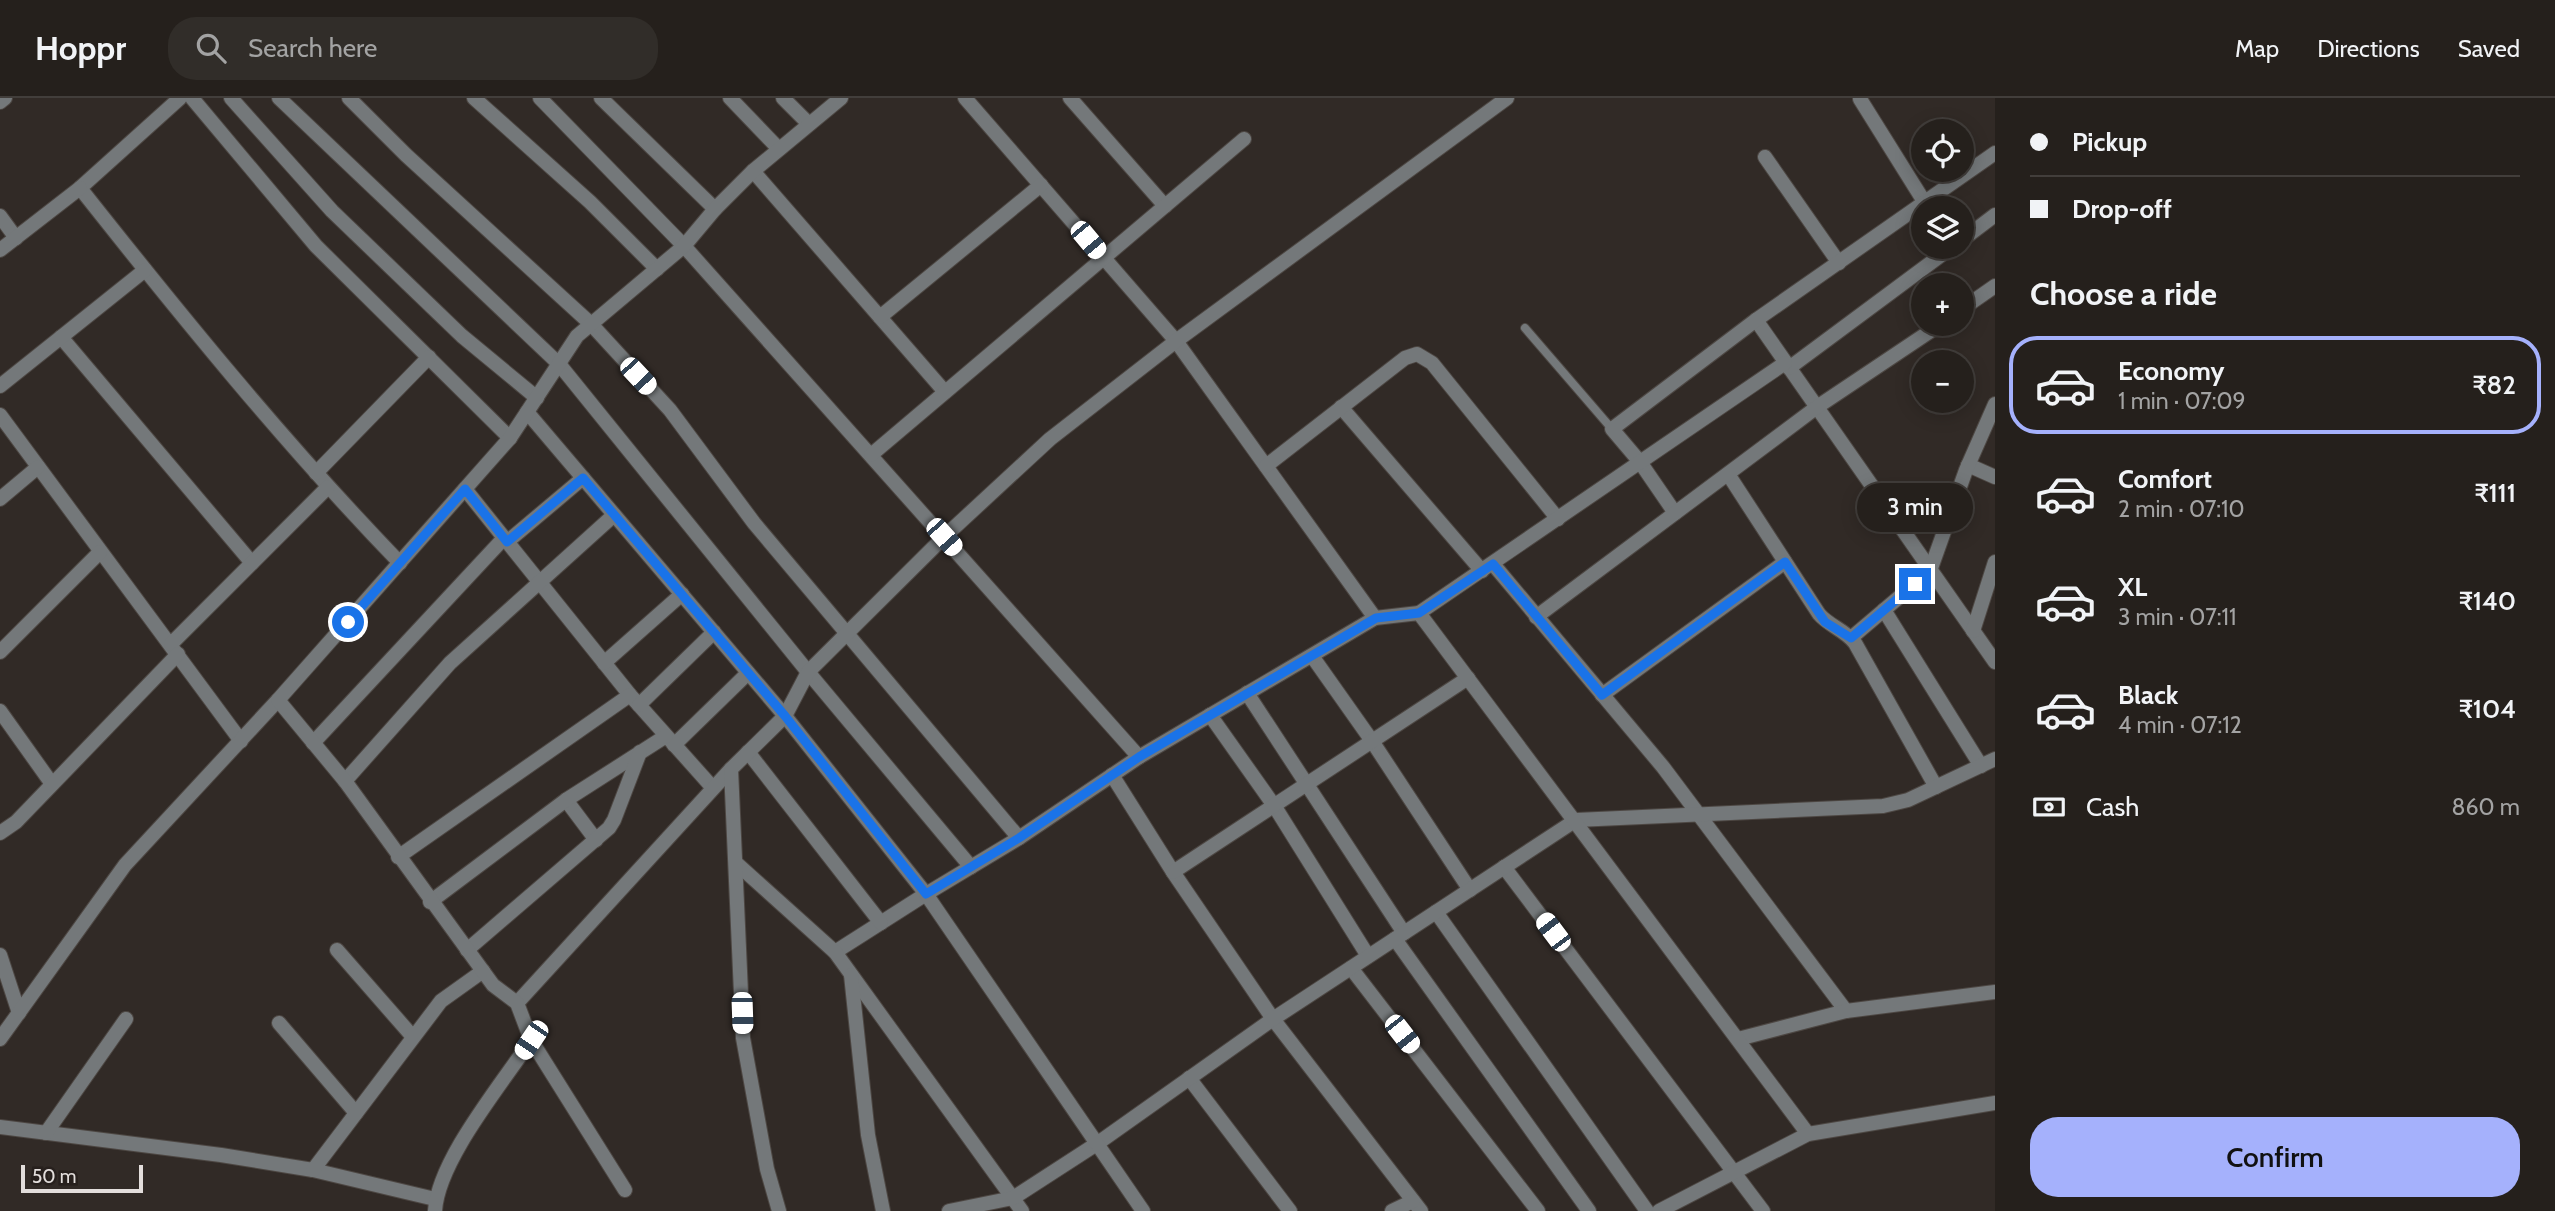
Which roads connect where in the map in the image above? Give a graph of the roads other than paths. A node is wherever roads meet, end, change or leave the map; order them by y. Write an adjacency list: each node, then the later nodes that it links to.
1 (5, 98): 17 (street)
2 (180, 98): 25 (street)
3 (192, 98): 51 (street)
4 (231, 98): 56 (street)
5 (279, 98): 52 (street)
6 (349, 98): 46 (street)
7 (474, 98): 40 (street)
8 (540, 98): 35 (street)
9 (601, 98): 29 (street)
10 (730, 98): 20 (street)
11 (783, 98): 18 (street)
12 (841, 98): 18 (street)
13 (965, 98): 24 (street)
14 (1070, 98): 28 (street)
15 (1507, 98): 50 (street)
16 (1860, 99): 26 (street)
17 (0, 102)
18 (810, 124): 20 (street)
19 (1244, 139): 28 (street)
20 (779, 149): 23 (street)
21 (1995, 153): 27 (street)
22 (1765, 157): 39 (street)
23 (753, 172): 29 (street); 44 (street)
24 (1041, 185): 37 (street); 44 (street)
25 (80, 188): 34 (street); 41 (street)
26 (1921, 196)
27 (1935, 196)
28 (1165, 206): 37 (street)
29 (715, 209): 35 (street)
30 (1911, 213): 39 (street)
31 (1995, 215): 33 (street)
32 (0, 216): 34 (street)
33 (1974, 231)
34 (16, 238): 36 (street)
35 (684, 246): 40 (street); 64 (street)
36 (0, 250)
37 (1103, 259): 50 (street); 55 (street)
38 (1935, 259): 53 (street)
39 (1839, 263): 45 (street)
40 (657, 269): 46 (street)
41 (145, 270): 49 (street); 69 (street)
42 (1995, 286): 43 (street)
43 (1974, 301)
44 (880, 317): 55 (street)
45 (1756, 320): 53 (street); 62 (street)
46 (591, 324): 52 (street); 96 (street)
47 (1525, 328): 62 (lane)
48 (1923, 336): 59 (street)
49 (61, 337): 54 (street); 84 (street)
50 (1176, 341): 67 (street); 79 (street)
51 (429, 357): 63 (street); 69 (street)
52 (559, 364): 56 (street); 103 (street)
53 (1787, 366): 59 (street); 65 (street)
54 (0, 386)
55 (946, 392): 64 (street)
56 (537, 398): 60 (street)
57 (1995, 404): 66 (street)
58 (1342, 407): 67 (street); 78 (street); 86 (street)
59 (1817, 407): 70 (street); 87 (street)
60 (527, 412): 63 (street); 72 (street)
61 (0, 415): 68 (street)
62 (1612, 429): 65 (street)
63 (510, 438): 74 (street)
64 (871, 455): 79 (street)
65 (1640, 463): 76 (street); 78 (street)
66 (1968, 465): 71 (street); 87 (street)
67 (1266, 466): 93 (street)
68 (37, 467): 75 (street); 81 (street)
69 (316, 473): 73 (street)
70 (1728, 474): 76 (street); 82 (street)
71 (1995, 477)
72 (583, 478): 77 (street); 80 (street)
73 (328, 487): 84 (street); 85 (street)
74 (465, 489): 80 (street); 85 (street)
75 (0, 499)
76 (1675, 513): 92 (street)
77 (614, 515): 88 (street); 89 (street)
78 (1558, 519): 86 (street)
79 (944, 537): 96 (street); 119 (street)
80 (505, 540): 88 (street); 116 (street)
81 (100, 552): 98 (street); 99 (street)
82 (1785, 562): 97 (street); 107 (street)
83 (1995, 562): 94 (street)
84 (252, 563): 98 (street)
85 (400, 563): 108 (street)
86 (1487, 568): 91 (street); 92 (street)
87 (1930, 571): 90 (street); 94 (street)
88 (538, 582): 102 (street); 123 (street)
89 (682, 594): 95 (street); 102 (street)
90 (1884, 610): 97 (street); 120 (street)
91 (1419, 613): 93 (street); 105 (street)
92 (1536, 617): 107 (street)
93 (1376, 618): 100 (street)
94 (1973, 631): 101 (street)
95 (714, 632): 104 (street); 109 (street)
96 (846, 634): 103 (street); 133 (street)
97 (1851, 638): 126 (street)
98 (174, 649): 114 (street); 124 (street)
99 (0, 652)
100 (1312, 656): 106 (street); 115 (street)
101 (1995, 662)
102 (604, 663): 109 (street)
103 (808, 672): 112 (street); 137 (street)
104 (748, 673): 112 (street); 113 (street)
105 (1468, 678): 115 (street); 131 (street)
106 (1247, 694): 111 (street); 125 (street)
107 (1602, 695): 130 (street)
108 (278, 700): 114 (street); 116 (street)
109 (634, 700): 113 (street); 135 (street)
110 (0, 711): 124 (street)
111 (1210, 715): 119 (street); 129 (street)
112 (785, 716): 118 (street); 141 (street)
113 (670, 740): 117 (street); 127 (street)
114 (241, 741): 157 (street)
115 (1373, 741): 125 (street); 140 (street)
116 (313, 743): 123 (street)
117 (640, 752): 128 (street); 134 (street)
118 (748, 752): 121 (street); 144 (street)
119 (1139, 757): 122 (street)
120 (1988, 763): 126 (street)
121 (731, 769): 127 (street); 136 (street)
122 (1112, 775): 133 (street); 139 (street)
123 (345, 781): 135 (street)
124 (52, 784): 132 (street)
125 (1307, 785): 129 (street); 145 (street)
126 (1936, 787): 130 (street)
127 (713, 788): 155 (street)
128 (566, 800): 134 (street); 142 (street)
129 (1275, 807): 139 (street); 150 (street)
130 (1700, 815): 131 (street); 156 (street)
131 (1576, 820): 138 (street); 163 (street)
132 (0, 833)
133 (1019, 838): 137 (street)
134 (596, 840): 147 (street)
135 (398, 857): 142 (street)
136 (737, 863): 148 (street); 178 (street)
137 (971, 867): 141 (street)
138 (1504, 867): 140 (street); 173 (street)
139 (1173, 873): 159 (street)
140 (1469, 890): 143 (street)
141 (926, 894): 144 (street); 171 (street)
142 (430, 902): 147 (street)
143 (1436, 912): 145 (street); 187 (street)
144 (881, 923): 148 (street)
145 (1399, 936): 150 (street); 186 (street)
146 (337, 950): 161 (street)
147 (467, 950): 152 (street)
148 (835, 953): 153 (street)
149 (0, 956): 157 (street)
150 (1368, 956): 151 (street)
151 (1351, 968): 159 (street); 185 (street)
152 (483, 971): 155 (street); 161 (street)
153 (851, 973): 175 (street); 179 (street)
154 (1995, 992): 156 (street)
155 (517, 1003): 164 (street)
156 (1846, 1012): 163 (street)
157 (19, 1013): 162 (street)
158 (126, 1018): 169 (street)
159 (1273, 1019): 165 (street); 177 (street)
160 (279, 1023): 167 (street)
161 (413, 1037): 167 (street)
162 (0, 1039)
163 (1738, 1039): 170 (street)
164 (531, 1040): 174 (street); 176 (street)
165 (1189, 1078): 171 (street); 183 (street)
166 (1995, 1103): 170 (street)
167 (356, 1113): 172 (street)
168 (0, 1127): 169 (street)
169 (46, 1133): 172 (street)
170 (1808, 1134): 173 (street)
171 (1098, 1143): 175 (street); 182 (street)
172 (313, 1170): 176 (street)
173 (1735, 1172): 188 (street); 189 (street)
174 (625, 1190)
175 (1013, 1198): 180 (street); 181 (street)
176 (435, 1205)
177 (1417, 1206): 184 (street)
178 (779, 1211)
179 (883, 1211)
180 (949, 1211)
181 (1022, 1211)
182 (1143, 1211)
183 (1290, 1211)
184 (1392, 1211)
185 (1538, 1211)
186 (1589, 1211)
187 (1647, 1211)
188 (1659, 1211)
189 (1763, 1211)

